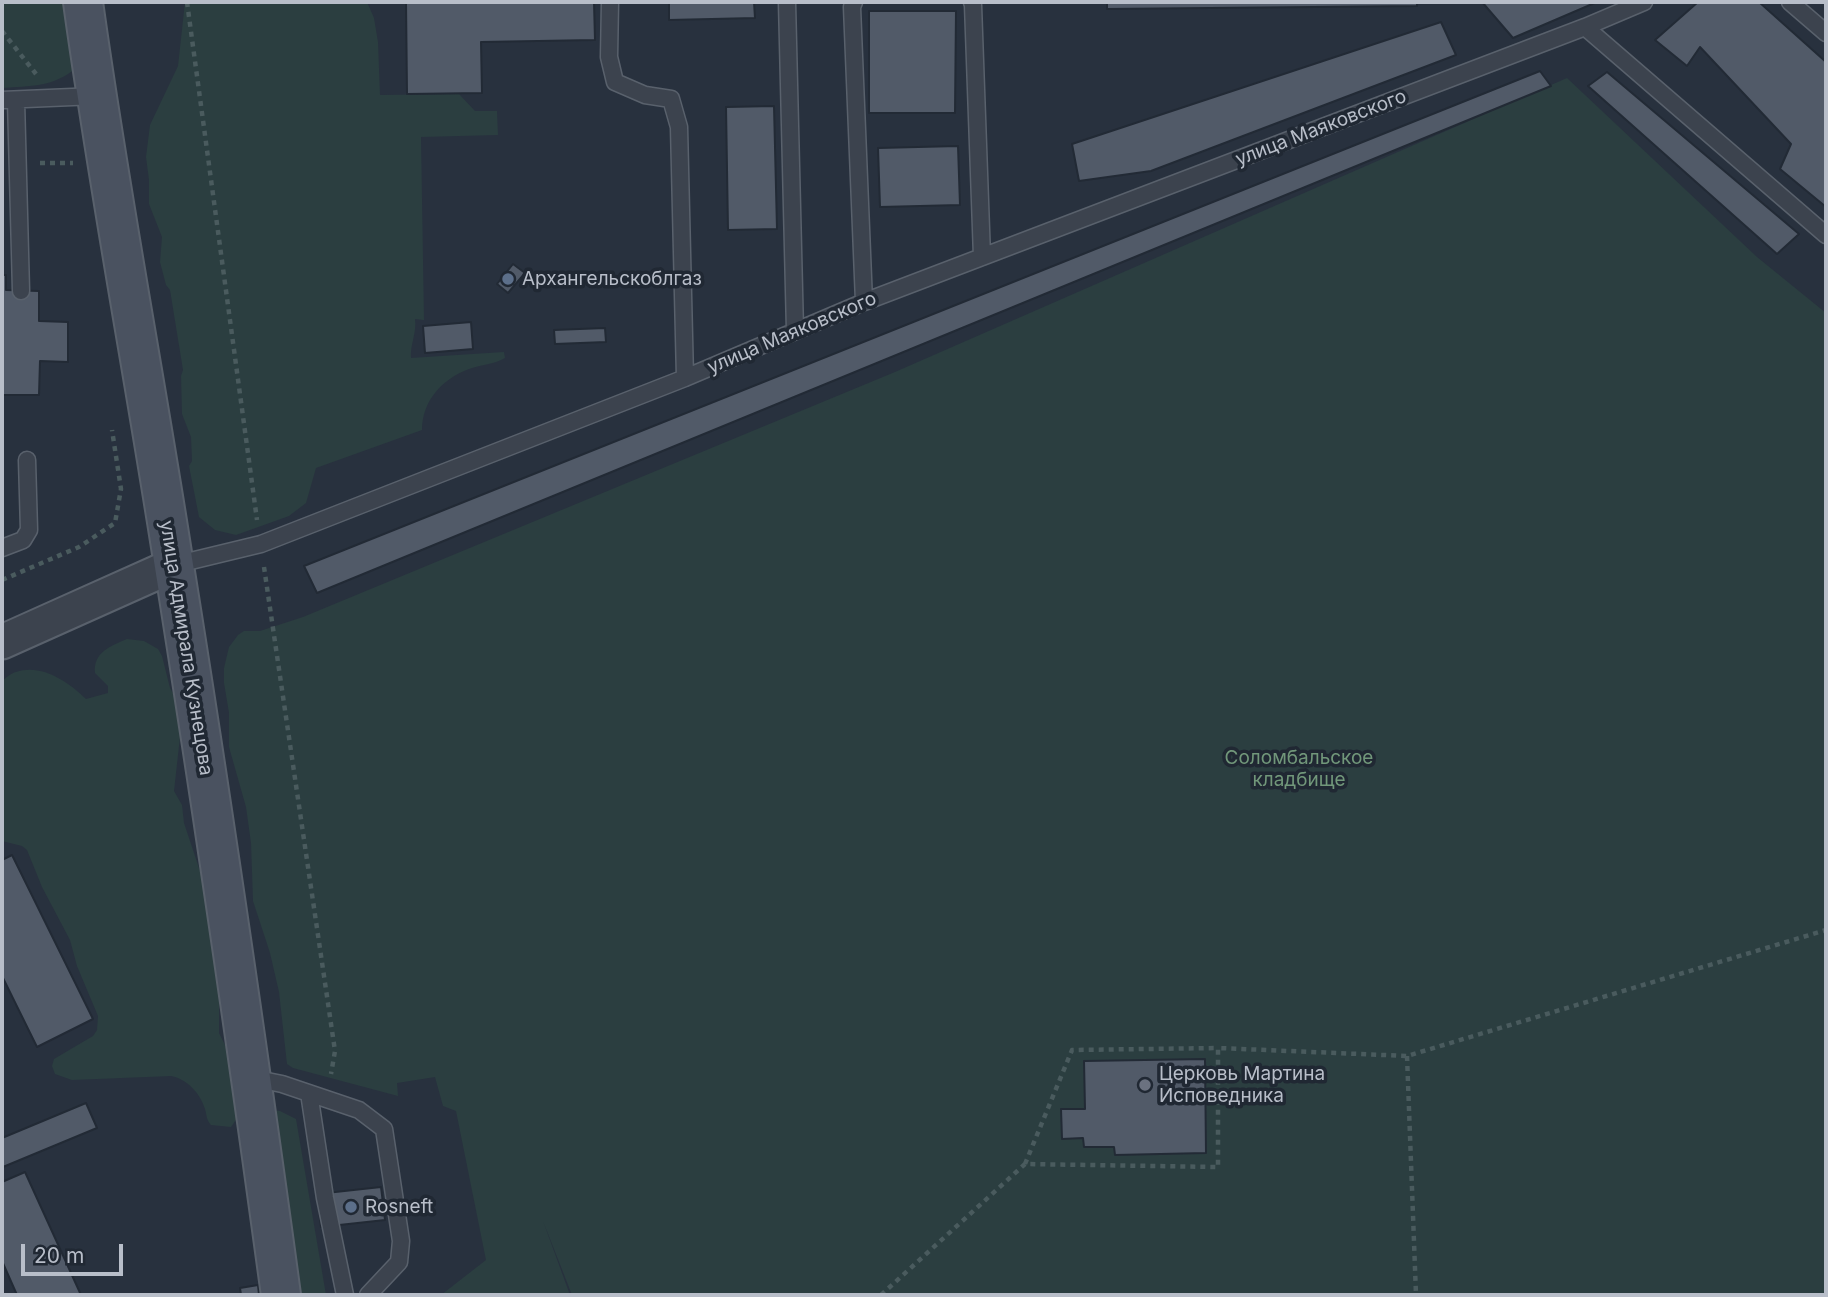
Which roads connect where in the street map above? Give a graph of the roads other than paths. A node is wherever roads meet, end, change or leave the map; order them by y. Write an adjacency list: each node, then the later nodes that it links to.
1 (83, 2): 10 (main road, улица Адмирала Кузнецова)
2 (610, 2): 17 (lane)
3 (787, 2): 16 (lane)
4 (854, 2): 15 (lane)
5 (972, 2): 13 (lane)
6 (1644, 2): 8 (lane, улица Маяковского)
7 (1790, 2): 9 (lane)
8 (1585, 27): 12 (lane); 13 (lane, улица Маяковского)
9 (1826, 33)
10 (96, 96): 11 (lane); 20 (main road, улица Адмирала Кузнецова)
11 (9, 100): 14 (lane)
12 (1826, 235)
13 (982, 257): 15 (lane, улица Маяковского)
14 (21, 291)
15 (864, 302): 16 (lane, улица Маяковского)
16 (795, 331): 17 (lane, улица Маяковского)
17 (685, 378): 20 (lane, улица Маяковского)
18 (27, 460): 19 (lane)
19 (2, 548)
20 (174, 565): 21 (street, улица Маяковского); 22 (main road, улица Адмирала Кузнецова)
21 (2, 642)
22 (252, 1078): 23 (lane); 24 (main road, улица Адмирала Кузнецова)
23 (309, 1093): 25 (lane); 26 (lane)
24 (281, 1295)
25 (345, 1295)
26 (368, 1295)

